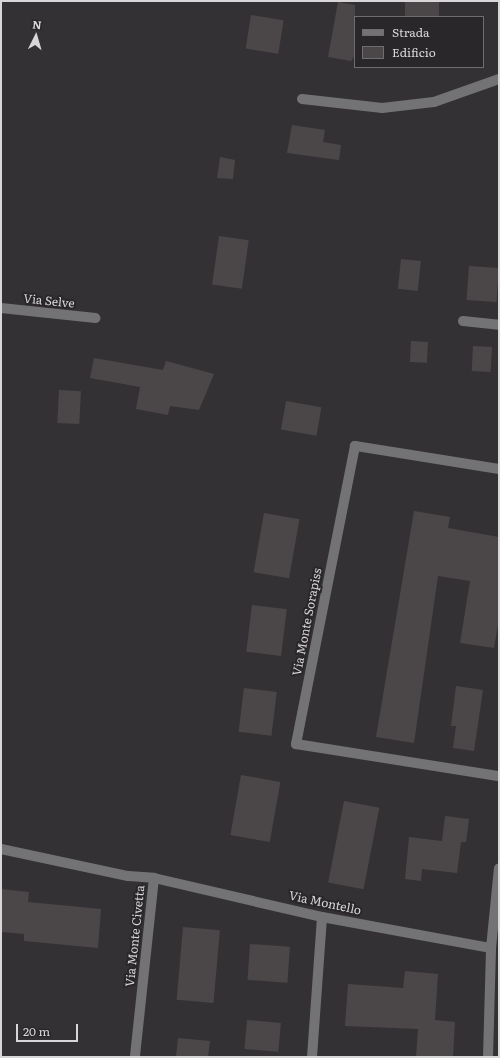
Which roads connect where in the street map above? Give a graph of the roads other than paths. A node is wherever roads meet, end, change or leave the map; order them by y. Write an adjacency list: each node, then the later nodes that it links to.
1 (499, 78): 2 (street)
2 (302, 99)
3 (1, 308): 4 (street, Via Selve)
4 (95, 318)
5 (463, 321): 6 (street)
6 (499, 325)
7 (499, 468): 8 (street, Via Monte Sorapiss)
8 (499, 776)
9 (1, 849): 11 (street, Via Monte Civetta)
10 (499, 868): 13 (street)
11 (154, 878): 12 (street, Via Montello); 14 (street, Via Monte Civetta)
12 (322, 917): 13 (street, Via Montello); 15 (street)
13 (491, 948): 16 (street)
14 (135, 1057)
15 (312, 1057)
16 (488, 1057)

